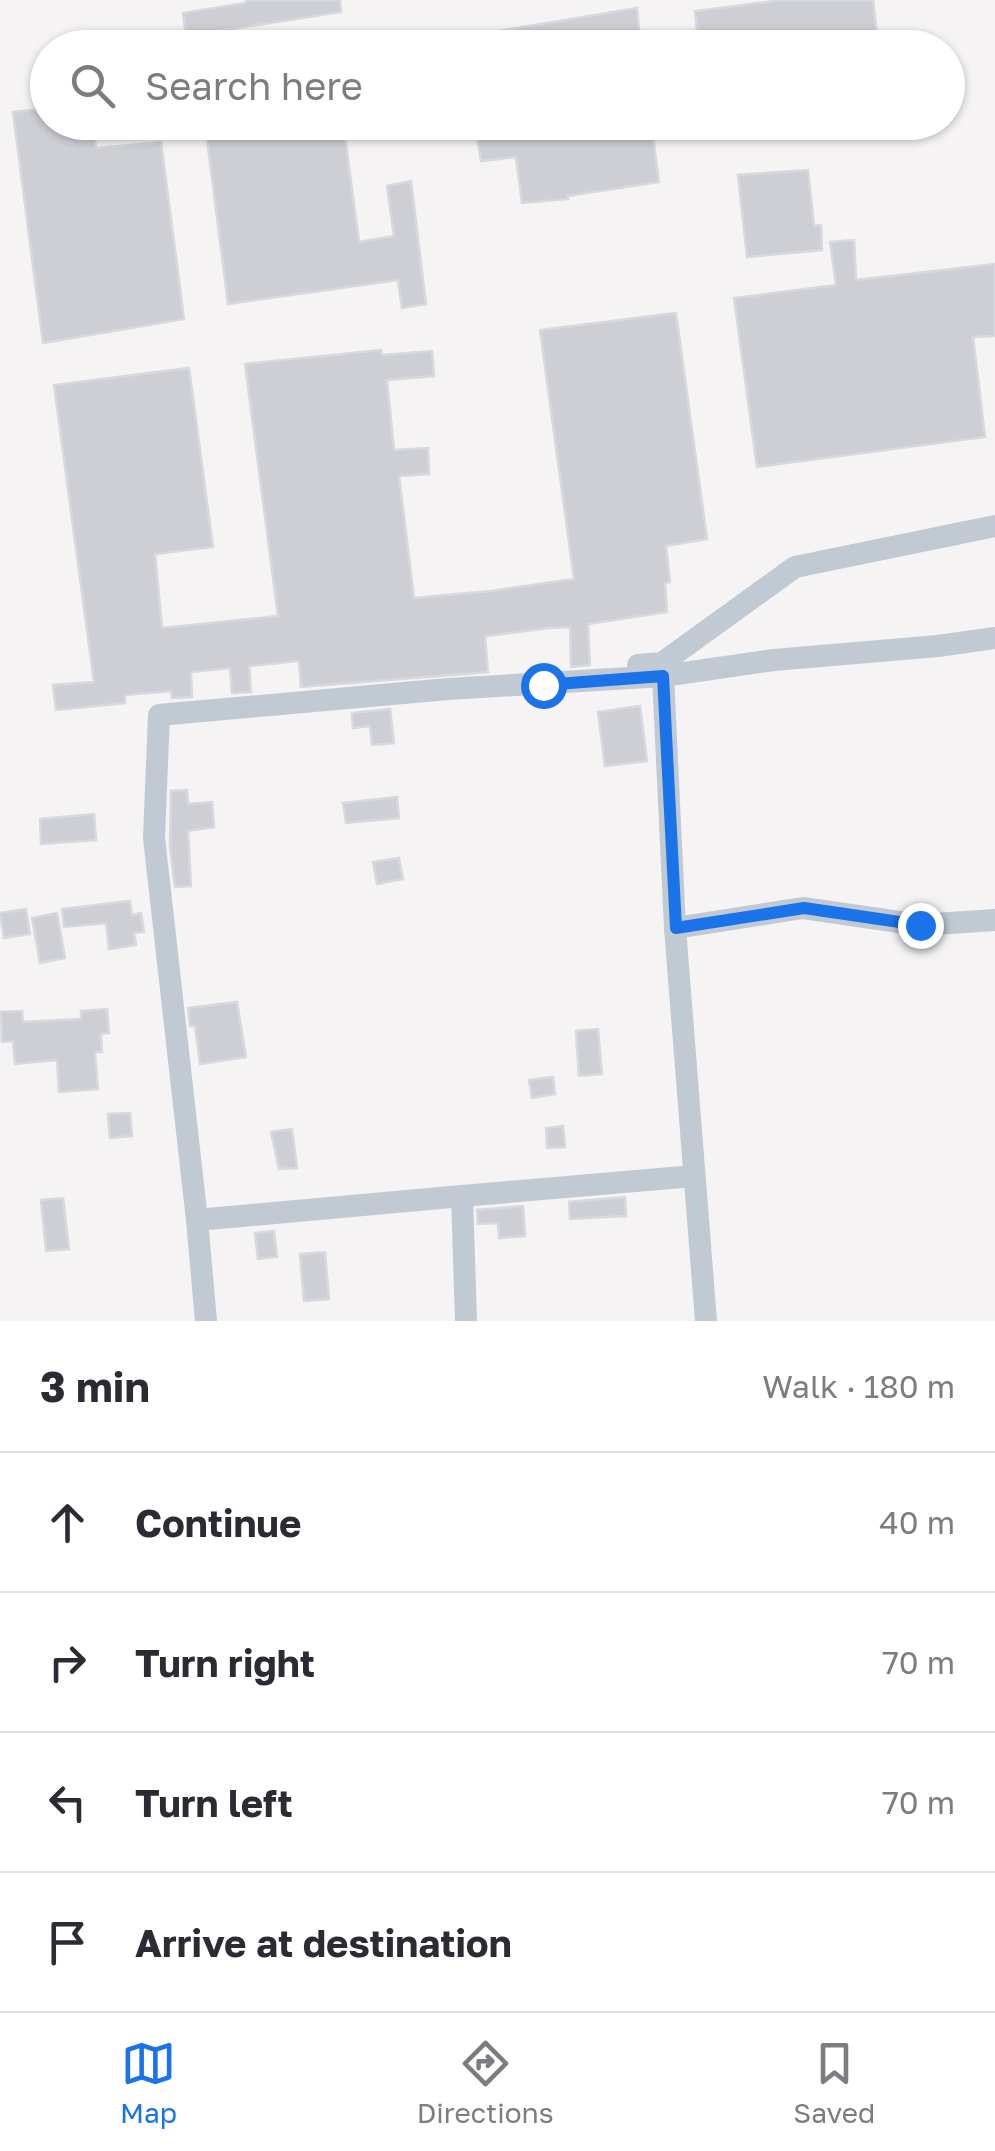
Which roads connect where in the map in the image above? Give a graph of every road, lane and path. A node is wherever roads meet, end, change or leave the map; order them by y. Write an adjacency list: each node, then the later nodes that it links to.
1 (995, 526): 4 (street)
2 (995, 638): 3 (street)
3 (663, 676): 4 (street); 6 (street)
4 (448, 689): 9 (street)
5 (995, 920): 6 (street)
6 (676, 928): 7 (street)
7 (694, 1176): 8 (street); 12 (street)
8 (462, 1196): 9 (street); 11 (street)
9 (197, 1220): 10 (street)
10 (206, 1321)
11 (466, 1321)
12 (706, 1321)

